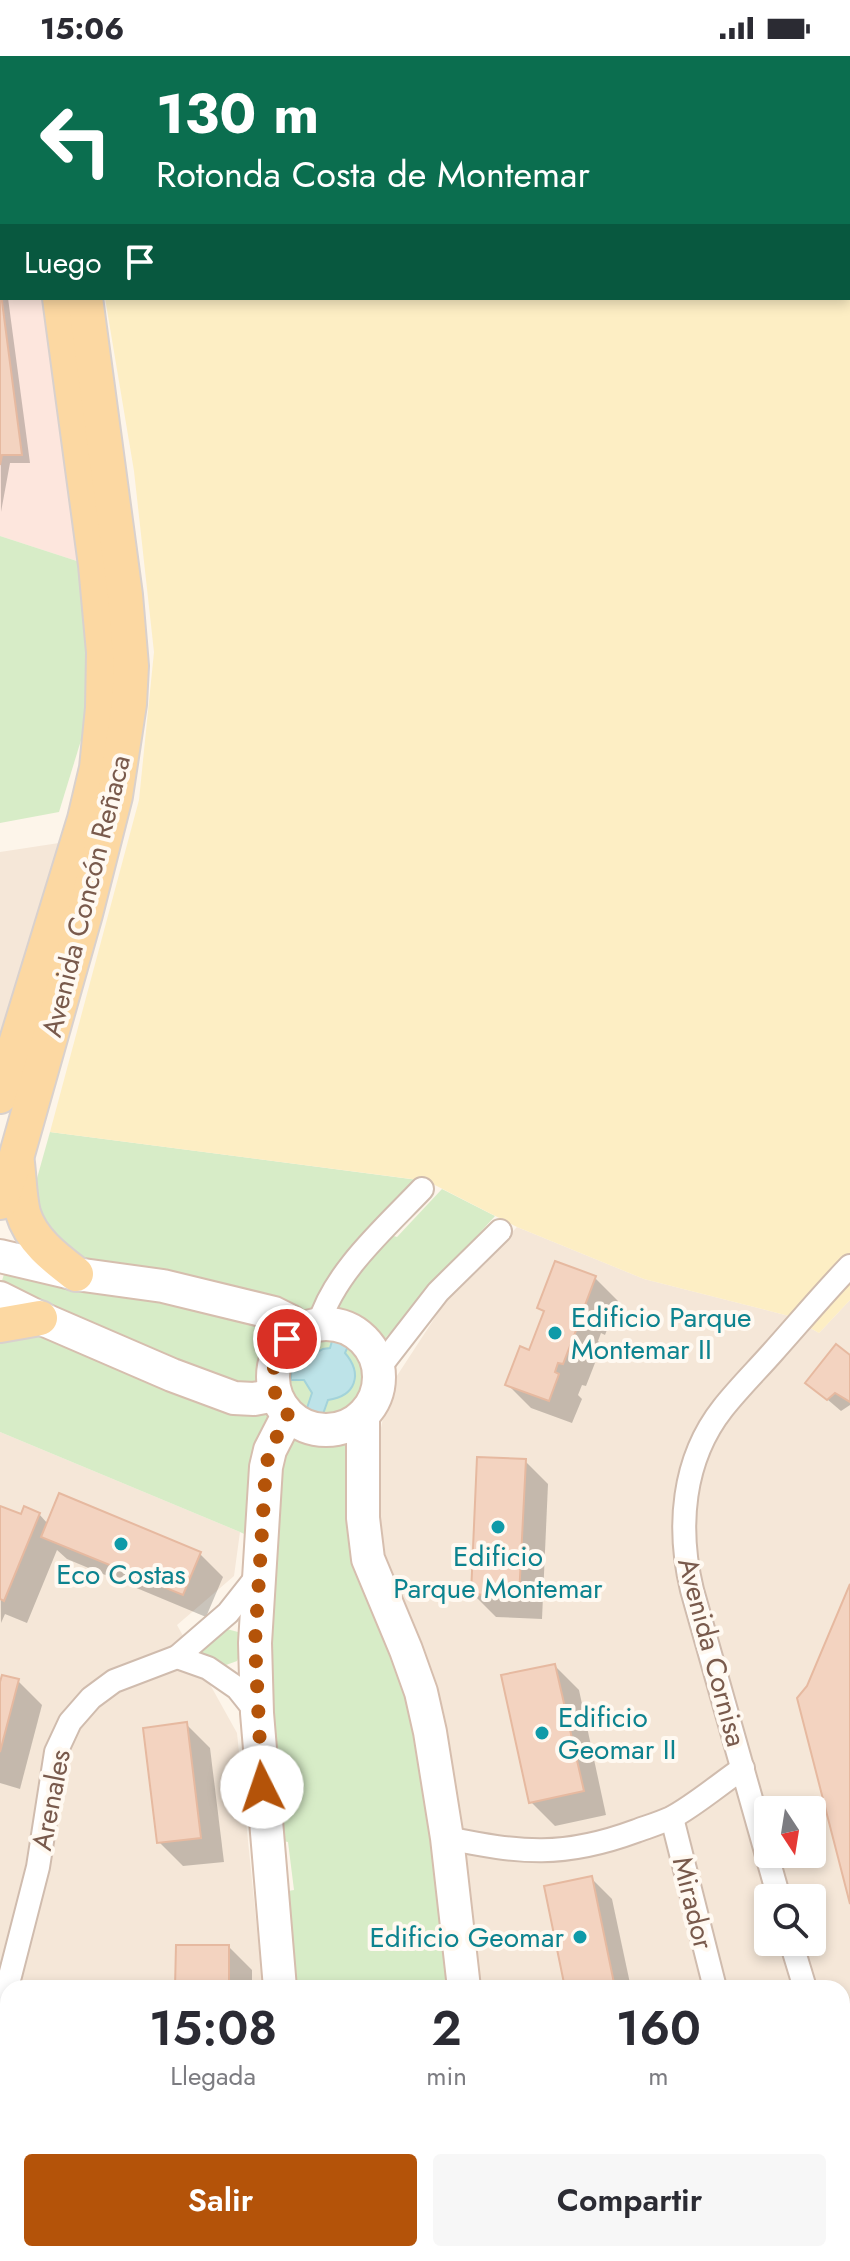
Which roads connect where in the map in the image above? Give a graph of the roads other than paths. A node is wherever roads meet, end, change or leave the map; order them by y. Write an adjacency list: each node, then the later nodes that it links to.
1 (60, 300): 3 (main road, Avenida Concón Reñaca)
2 (85, 300): 4 (main road, Avenida Concón Reñaca)
3 (0, 1096)
4 (16, 1158): 6 (main road, Avenida Concón Reñaca); 10 (main road)
5 (422, 1189): 14 (street)
6 (0, 1202)
7 (500, 1231): 15 (street)
8 (0, 1256): 10 (street)
9 (850, 1266): 21 (street, Avenida Cornisa)
10 (76, 1274): 14 (street)
11 (0, 1298): 12 (street)
12 (40, 1318): 13 (main road); 16 (street)
13 (0, 1325)
14 (309, 1327): 15 (street); 16 (street)
15 (379, 1368): 17 (street)
16 (282, 1405): 17 (street); 18 (street)
17 (363, 1415): 23 (street)
18 (258, 1575): 19 (street, Arenales); 20 (street)
19 (177, 1657): 20 (street); 26 (street, Arenales)
20 (257, 1713): 27 (street)
21 (743, 1768): 22 (street); 24 (street, Avenida Cornisa)
22 (672, 1818): 23 (street); 29 (street, Mirador)
23 (447, 1838): 28 (street)
24 (775, 1884)
25 (795, 1956): 30 (street)
26 (8, 1980)
27 (279, 1980)
28 (463, 1980)
29 (713, 1980)
30 (803, 1980)

